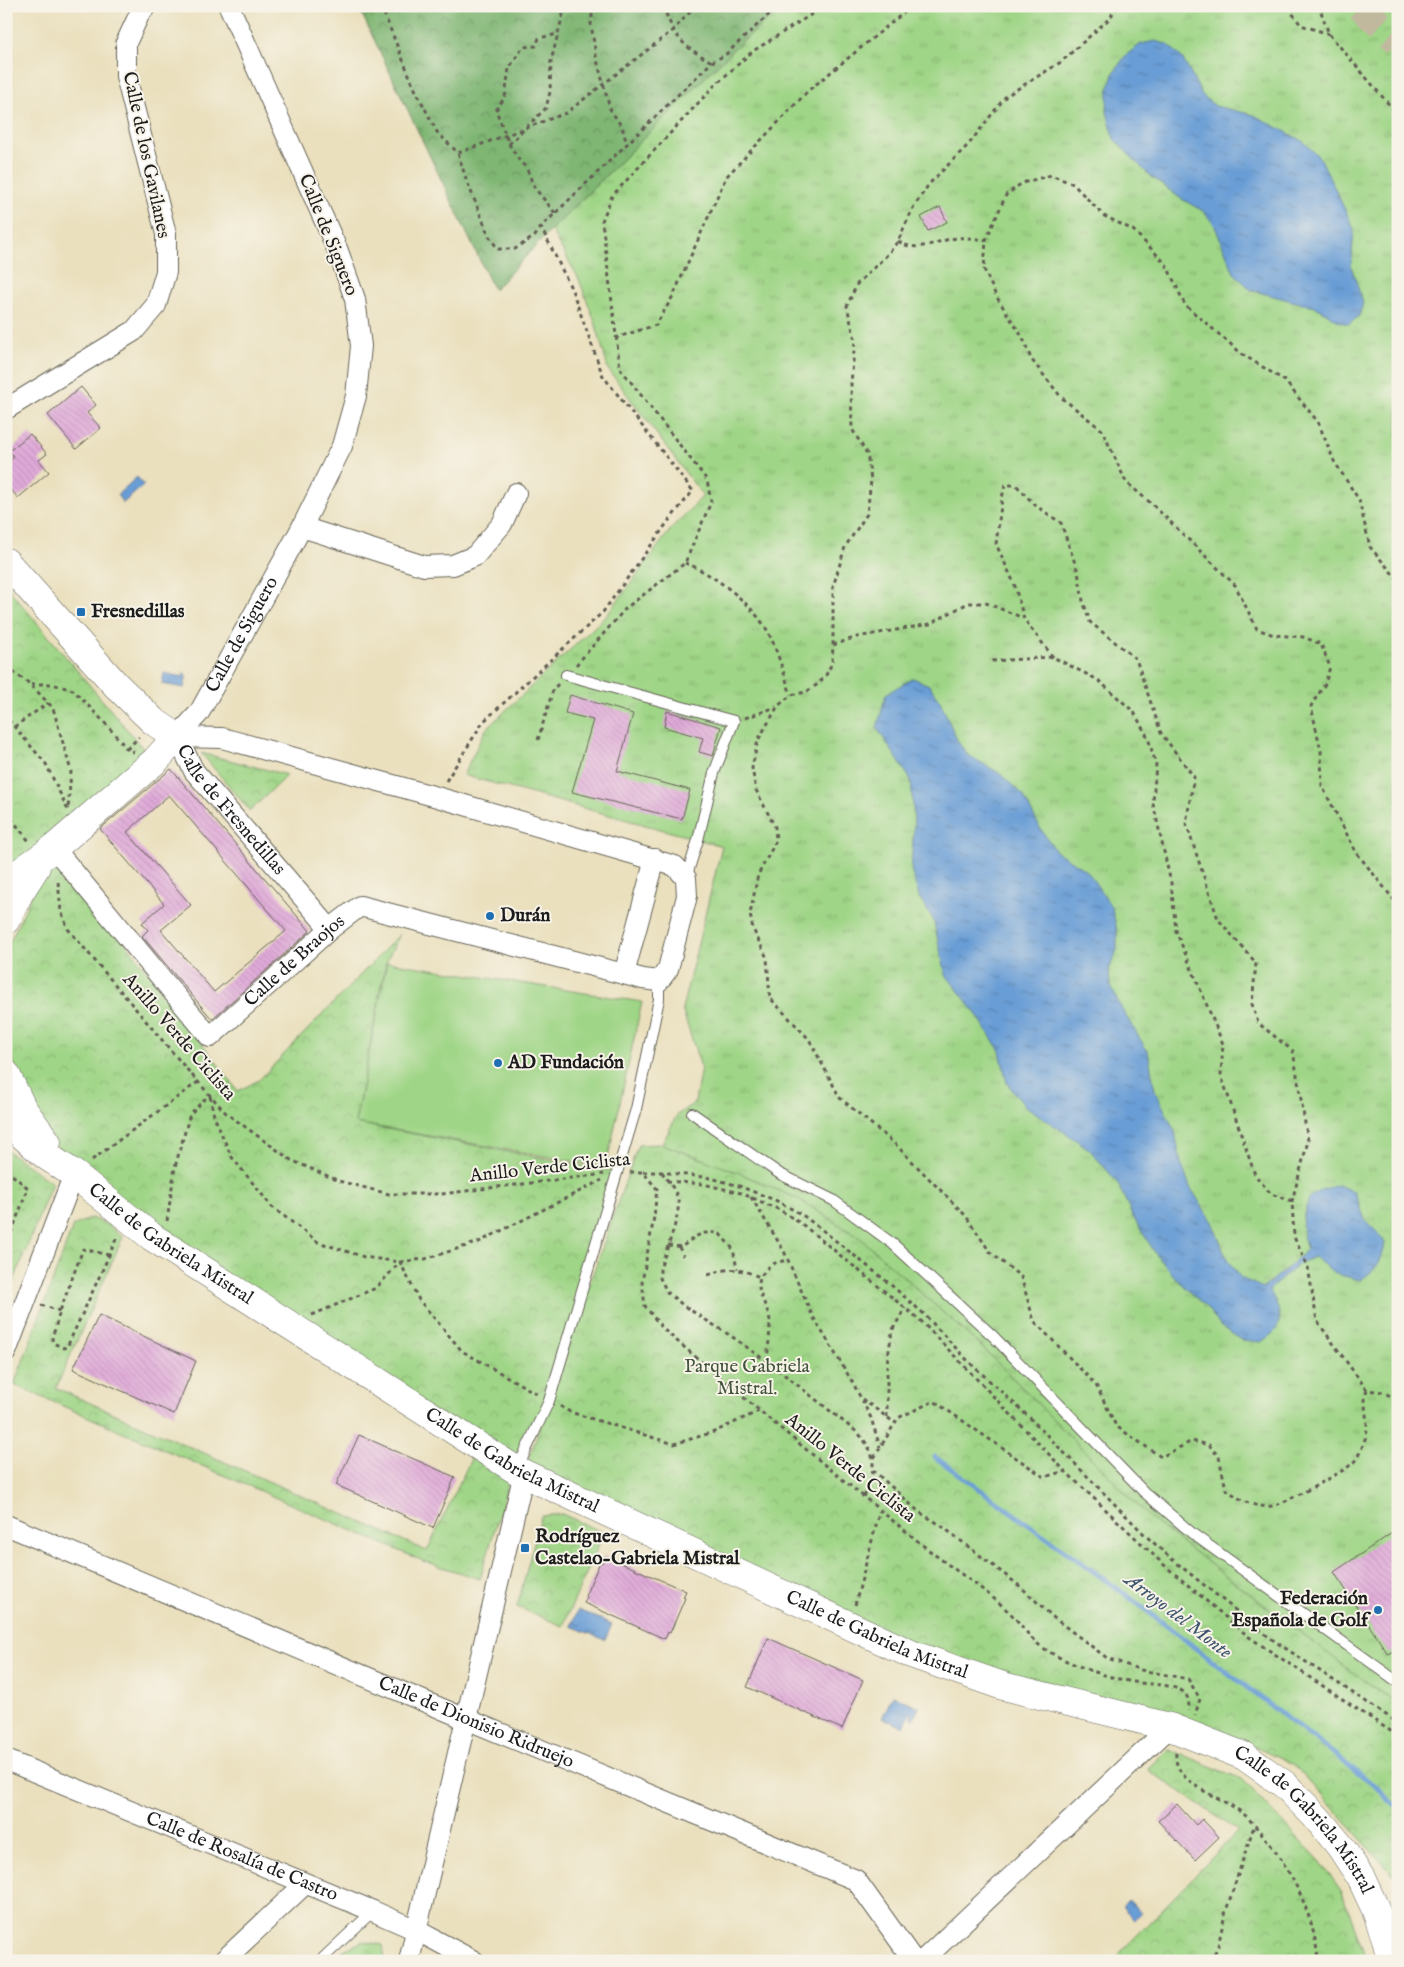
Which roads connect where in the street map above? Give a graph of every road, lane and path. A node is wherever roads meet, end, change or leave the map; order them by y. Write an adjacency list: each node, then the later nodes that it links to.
1 (146, 6): 30 (street, Calle de los Gavilanes)
2 (229, 6): 32 (street, Calle de Siguero)
3 (381, 6): 24 (path)
4 (565, 6): 15 (path)
5 (593, 6): 18 (path)
6 (663, 6): 14 (path)
7 (696, 6): 14 (path)
8 (778, 6): 17 (path)
9 (820, 6): 29 (path)
10 (912, 6): 29 (path)
11 (1117, 6): 28 (path)
12 (1293, 6): 16 (path)
13 (1316, 6): 16 (path)
14 (672, 31): 17 (path); 18 (path)
15 (558, 34): 20 (path); 21 (path)
16 (1329, 34): 19 (path)
17 (712, 62): 23 (path)
18 (603, 84): 20 (path); 23 (path)
19 (1398, 115)
20 (529, 126): 21 (path); 22 (path)
21 (506, 135): 22 (path); 24 (path)
22 (509, 144): 25 (path)
23 (627, 144): 25 (path)
24 (458, 153): 26 (path)
25 (555, 213): 26 (path)
26 (541, 227): 52 (path)
27 (986, 240): 28 (path); 35 (path); 58 (path)
28 (898, 241): 37 (path)
29 (615, 338): 34 (path)
30 (6, 409)
31 (516, 493): 32 (street)
32 (302, 527): 49 (street, Calle de Siguero)
33 (6, 562): 49 (street, Calle de Fresnedillas)
34 (685, 563): 41 (path); 43 (path)
35 (1398, 580)
36 (1024, 619): 37 (path); 38 (path); 75 (path)
37 (833, 645): 43 (path)
38 (1052, 657): 39 (path); 75 (path)
39 (992, 661)
40 (6, 667): 42 (path)
41 (566, 675): 47 (lane); 50 (path)
42 (30, 684): 44 (path); 51 (path)
43 (791, 695): 45 (path)
44 (48, 703): 48 (path); 48 (path)
45 (778, 706): 47 (path); 91 (path)
46 (6, 717): 48 (path)
47 (734, 721): 56 (lane)
48 (14, 727)
49 (177, 737): 51 (street); 55 (street); 60 (street, Calle de Fresnedillas)
50 (538, 740)
51 (156, 760): 54 (street)
52 (444, 784)
53 (6, 812): 54 (path, Anillo Verde Ciclista)
54 (48, 853): 57 (street); 59 (street); 60 (street, Calle de Braojos); 64 (path, Anillo Verde Ciclista)
55 (655, 858): 56 (street); 61 (street)
56 (686, 878): 62 (street)
57 (6, 882)
58 (1398, 904)
59 (6, 920)
60 (330, 930): 61 (street, Calle de Braojos)
61 (624, 974): 62 (street, Calle de Braojos)
62 (659, 981): 70 (lane)
63 (6, 1074): 69 (street, Calle de Gabriela Mistral)
64 (198, 1082): 65 (path, Anillo Verde Ciclista); 69 (path)
65 (209, 1094): 70 (path, Anillo Verde Ciclista); 76 (path); 83 (path)
66 (692, 1113): 105 (lane)
67 (6, 1121): 69 (street, Calle de Gabriela Mistral)
68 (6, 1170): 78 (path)
69 (70, 1172): 76 (street, Calle de Gabriela Mistral); 89 (street)
70 (618, 1172): 71 (path, Anillo Verde Ciclista); 83 (path); 100 (lane)
71 (643, 1172): 72 (path); 101 (path, Anillo Verde Ciclista)
72 (661, 1172): 73 (path); 107 (path)
73 (668, 1181): 74 (path); 77 (path)
74 (751, 1197): 82 (path); 87 (path)
75 (1292, 1201): 91 (path)
76 (164, 1244): 88 (street, Calle de Gabriela Mistral)
77 (668, 1245): 79 (path); 90 (path)
78 (6, 1247)
79 (679, 1247): 81 (path); 84 (path)
80 (109, 1255): 80 (path)
81 (683, 1256)
82 (788, 1260): 86 (path); 92 (path)
83 (400, 1262): 88 (path)
84 (737, 1269): 85 (path); 86 (path)
85 (708, 1275)
86 (760, 1277): 90 (path)
87 (905, 1308): 94 (path); 99 (path)
88 (289, 1325): 100 (street, Calle de Gabriela Mistral)
89 (6, 1352)
90 (767, 1362): 97 (path)
91 (1366, 1390): 93 (path)
92 (861, 1399): 94 (path); 96 (path)
93 (1398, 1400)
94 (887, 1417): 95 (path)
95 (895, 1423): 96 (path); 99 (path)
96 (880, 1447): 97 (path)
97 (873, 1458): 98 (path)
98 (873, 1470): 101 (path); 108 (path)
99 (1066, 1471): 109 (path)
100 (520, 1472): 106 (street); 108 (street, Calle de Gabriela Mistral)
101 (864, 1497): 102 (path, Anillo Verde Ciclista)
102 (880, 1510): 104 (path); 108 (path, Anillo Verde Ciclista)
103 (6, 1525): 106 (street, Calle de Dionisio Ridruejo)
104 (854, 1606)
105 (1398, 1682)
106 (466, 1719): 114 (street); 119 (street, Calle de Dionisio Ridruejo)
107 (1398, 1723)
108 (1180, 1730): 111 (path, Anillo Verde Ciclista); 120 (street); 123 (street, Calle de Gabriela Mistral)
109 (1398, 1736)
110 (6, 1760): 112 (street, Calle de Rosalía de Castro)
111 (1254, 1826): 121 (path); 122 (path, Anillo Verde Ciclista)
112 (305, 1884): 113 (street, Calle de Rosalía de Castro); 115 (street)
113 (373, 1912): 114 (street, Calle de Rosalía de Castro); 116 (lane)
114 (416, 1930): 117 (street); 118 (street, Calle de Rosalía de Castro)
115 (223, 1961)
116 (320, 1961)
117 (410, 1961)
118 (474, 1961)
119 (914, 1961)
120 (922, 1961)
121 (1211, 1961)
122 (1318, 1961)
123 (1391, 1961)

